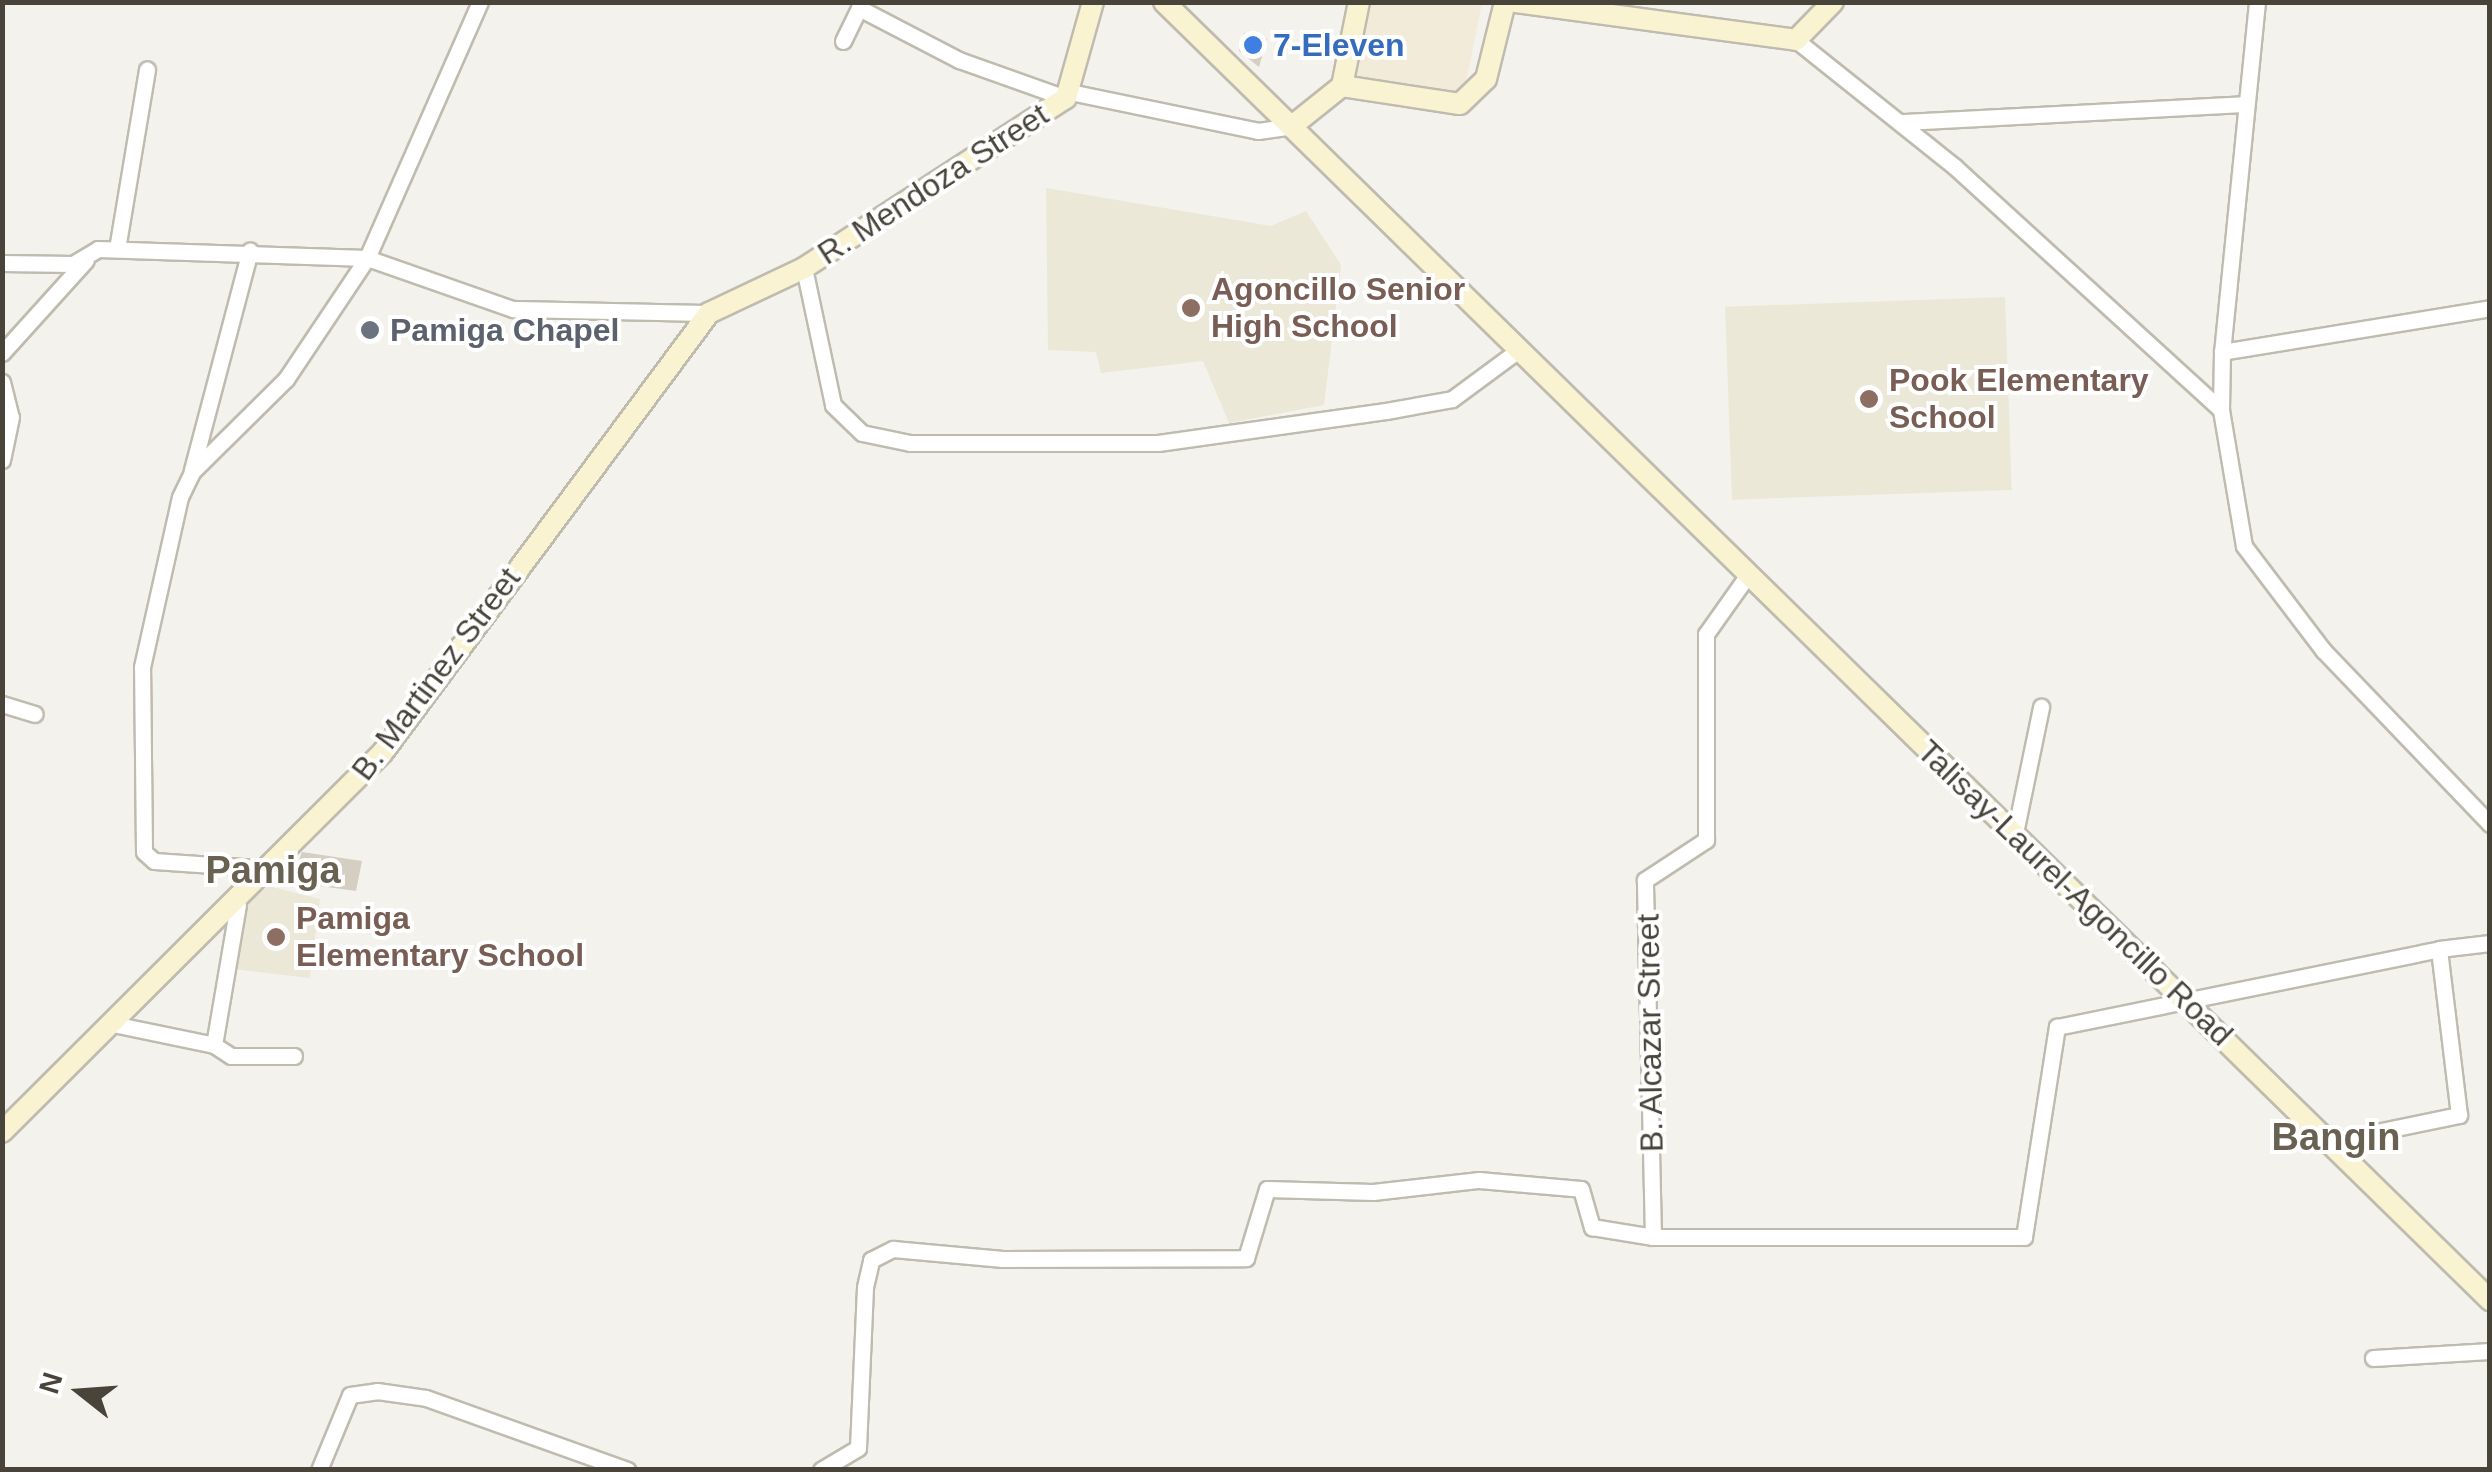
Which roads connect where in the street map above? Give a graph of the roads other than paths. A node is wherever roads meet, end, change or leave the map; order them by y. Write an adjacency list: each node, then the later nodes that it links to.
1 (480, 2): 20 (street)
2 (1093, 2): 13 (street, R. Mendoza Street)
3 (1164, 2): 16 (street, Talisay-Laurel-Agoncillo Road)
4 (1358, 2): 12 (street)
5 (1504, 2): 12 (street)
6 (1516, 2): 9 (street)
7 (1833, 2): 9 (street)
8 (2257, 2): 14 (street)
9 (1796, 40): 15 (street)
10 (843, 41): 13 (street)
11 (147, 69): 17 (street)
12 (1342, 86): 16 (street)
13 (1068, 95): 16 (street); 22 (street, R. Mendoza Street)
14 (2241, 104): 15 (street); 26 (street)
15 (1902, 122): 29 (street)
16 (1292, 126): 25 (street, Talisay-Laurel-Agoncillo Road)
17 (118, 249): 18 (street); 19 (street)
18 (98, 250): 21 (street); 27 (street)
19 (250, 251): 20 (street); 31 (street)
20 (367, 258): 24 (street); 31 (street)
21 (2, 263)
22 (804, 268): 24 (street, R. Mendoza Street); 25 (street)
23 (2490, 308): 26 (street)
24 (709, 313): 38 (street, B. Martinez Street)
25 (1518, 351): 32 (street, Talisay-Laurel-Agoncillo Road)
26 (2222, 352): 29 (street)
27 (2, 353)
28 (2, 382): 30 (street)
29 (2221, 410): 36 (street)
30 (2, 460)
31 (192, 472): 38 (street)
32 (1747, 576): 37 (street, Talisay-Laurel-Agoncillo Road); 48 (street, B. Alcazar Street)
33 (2, 704): 35 (street)
34 (2041, 707): 37 (street)
35 (34, 714)
36 (2490, 824)
37 (2014, 833): 42 (street, Talisay-Laurel-Agoncillo Road)
38 (273, 869): 39 (street, B. Martinez Street)
39 (238, 905): 43 (street, B. Martinez Street); 44 (street)
40 (2490, 942): 41 (street)
41 (2439, 950): 42 (street); 47 (street)
42 (2190, 1003): 47 (street, Talisay-Laurel-Agoncillo Road); 48 (street)
43 (113, 1024): 44 (street); 46 (street, B. Martinez Street)
44 (214, 1045): 45 (street)
45 (294, 1056)
46 (2, 1132)
47 (2333, 1141): 49 (street, Talisay-Laurel-Agoncillo Road)
48 (1653, 1237): 54 (street)
49 (2490, 1300)
50 (2490, 1351): 51 (street)
51 (2373, 1358)
52 (319, 1470): 53 (street)
53 (627, 1470)
54 (821, 1470)

